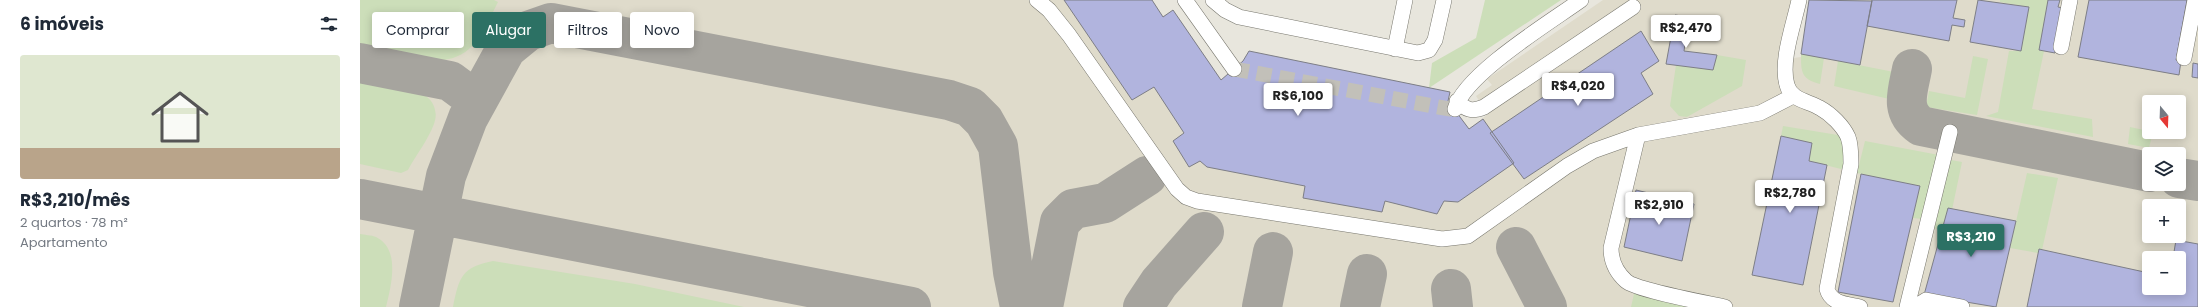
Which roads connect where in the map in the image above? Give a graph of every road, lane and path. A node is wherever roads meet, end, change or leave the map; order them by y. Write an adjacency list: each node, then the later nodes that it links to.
1 (1037, 0): 18 (street)
2 (1185, 0): 15 (street)
3 (1213, 0): 10 (street)
4 (1405, 0): 13 (street)
5 (1444, 0): 13 (street)
6 (1581, 0): 11 (street)
7 (1799, 0): 16 (street)
8 (2070, 0): 12 (street)
9 (2195, 0): 14 (street)
10 (1226, 5): 13 (street)
11 (1633, 7)
12 (2061, 47)
13 (1395, 49)
14 (2184, 58)
15 (1234, 69)
16 (1794, 96): 18 (street); 20 (street)
17 (1950, 132): 21 (street)
18 (1638, 135): 19 (street)
19 (1725, 307)
20 (1860, 307)
21 (1907, 307)
22 (1915, 307): 23 (street)
23 (1962, 307)

